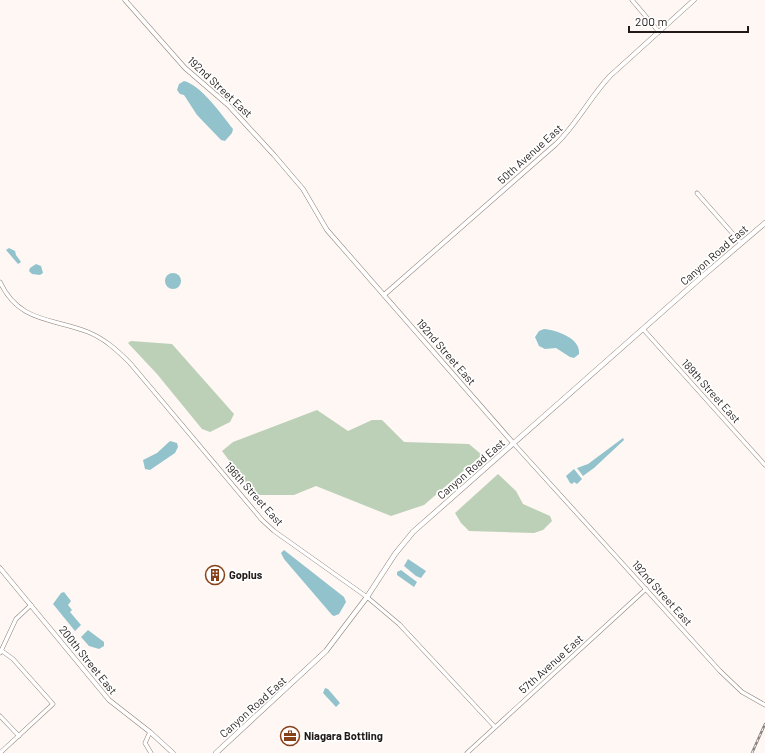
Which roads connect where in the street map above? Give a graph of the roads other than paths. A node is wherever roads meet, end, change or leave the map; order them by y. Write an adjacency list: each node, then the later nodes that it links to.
1 (125, 0): 9 (street, 192nd Street East)
2 (632, 0): 4 (street)
3 (694, 0): 4 (street, 50th Avenue East)
4 (659, 32): 9 (street, 50th Avenue East)
5 (697, 193): 7 (street)
6 (765, 223): 7 (main road, Canyon Road East)
7 (741, 243): 10 (main road, Canyon Road East)
8 (0, 282): 15 (street, 196th Street East)
9 (384, 295): 11 (street, 192nd Street East)
10 (644, 329): 11 (main road, Canyon Road East); 12 (street, 189th Street East)
11 (514, 444): 14 (street, 192nd Street East); 15 (main road, Canyon Road East)
12 (765, 465)
13 (0, 568): 16 (street, 200th Street East)
14 (646, 589): 18 (street, 192nd Street East); 20 (street, 57th Avenue East)
15 (367, 597): 20 (street, 196th Street East); 26 (main road, Canyon Road East)
16 (31, 605): 17 (street); 21 (street, 200th Street East)
17 (1, 652): 22 (street)
18 (765, 705)
19 (0, 716): 22 (street)
20 (495, 727): 27 (street, 57th Avenue East)
21 (150, 732): 24 (street); 25 (street, 200th Street East)
22 (18, 736): 23 (street)
23 (0, 753)
24 (151, 753)
25 (173, 753)
26 (216, 753)
27 (467, 753)

